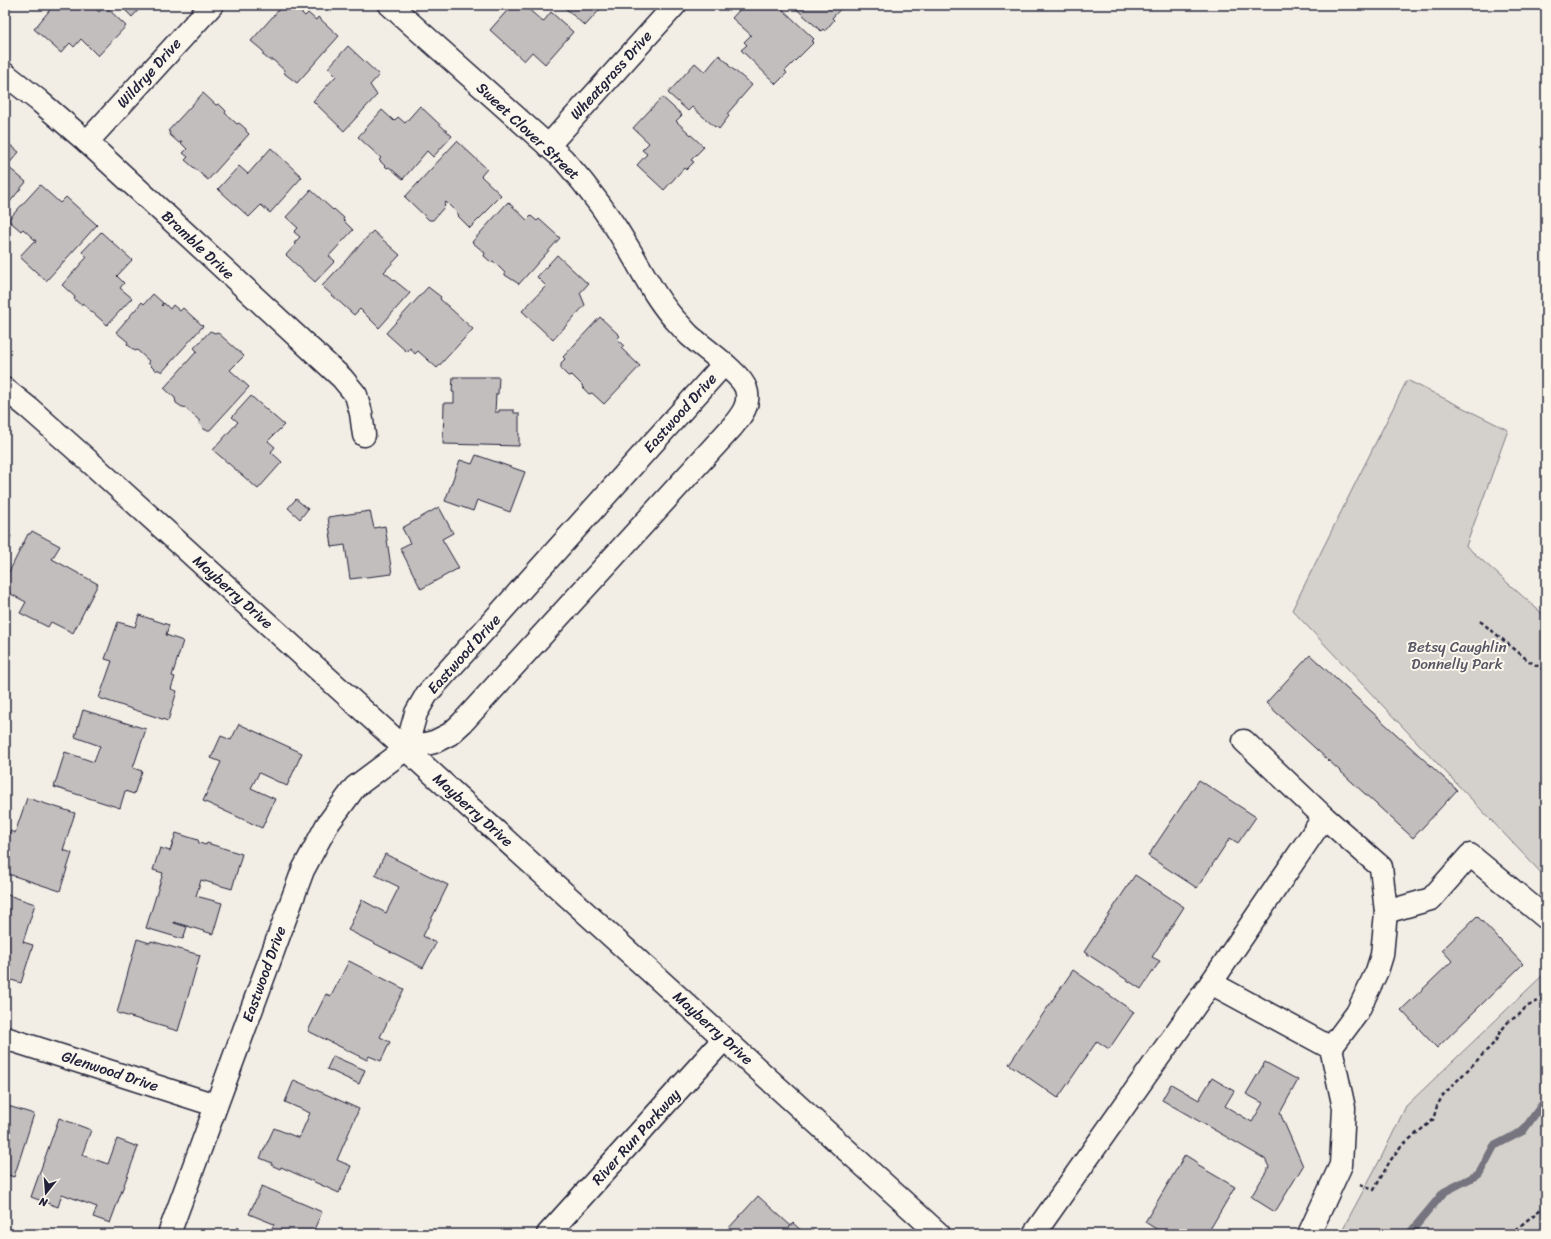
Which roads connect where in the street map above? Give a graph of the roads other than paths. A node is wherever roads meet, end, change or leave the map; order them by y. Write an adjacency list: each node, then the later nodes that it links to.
1 (212, 5): 5 (street, Wildrye Drive)
2 (390, 5): 6 (street, Sweet Clover Street)
3 (675, 5): 6 (street, Wheatgrass Drive)
4 (5, 74): 5 (street, Bramble Drive)
5 (87, 142): 9 (street, Bramble Drive)
6 (548, 146): 7 (street, Sweet Clover Street)
7 (724, 364): 11 (street, Eastwood Drive); 11 (street, Eastwood Drive)
8 (5, 389): 11 (street, Mayberry Drive)
9 (364, 435)
10 (1244, 741): 12 (street)
11 (406, 749): 17 (street, Mayberry Drive); 19 (street, Eastwood Drive)
12 (1324, 817): 13 (street); 15 (street)
13 (1386, 912): 14 (street); 18 (street)
14 (1546, 918)
15 (1211, 983): 18 (street); 23 (street)
16 (5, 1038): 19 (street, Glenwood Drive)
17 (724, 1039): 21 (street, River Run Parkway); 22 (street, Mayberry Drive)
18 (1331, 1048): 24 (street)
19 (215, 1105): 20 (street, Eastwood Drive)
20 (170, 1231)
21 (548, 1234)
22 (939, 1234)
23 (1034, 1234)
24 (1309, 1234)

